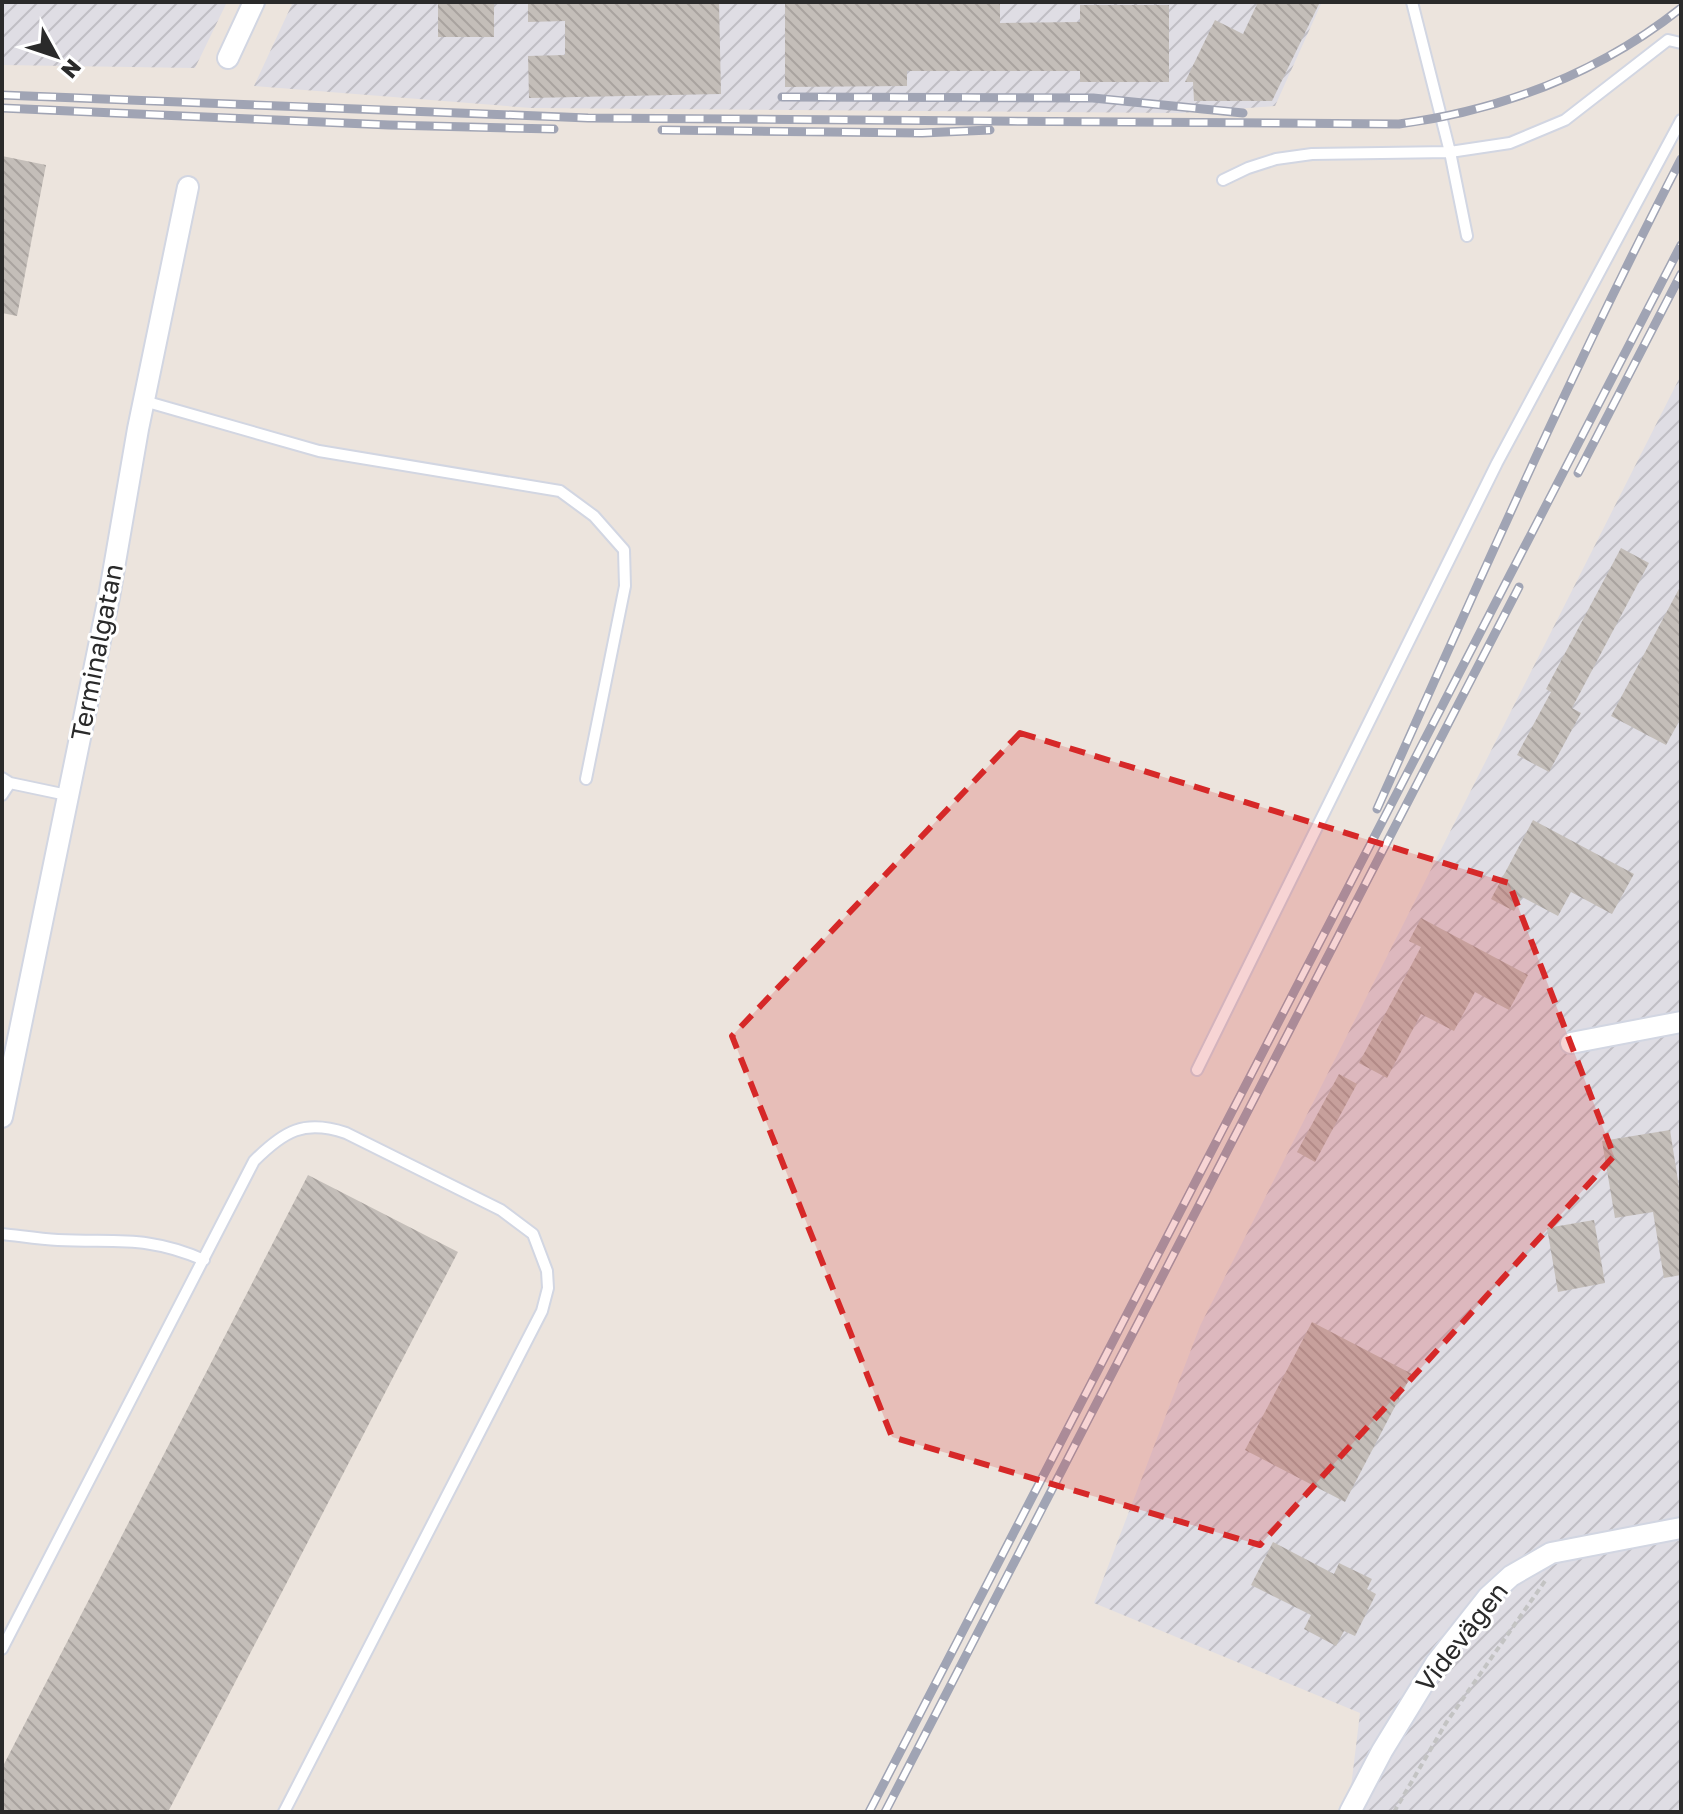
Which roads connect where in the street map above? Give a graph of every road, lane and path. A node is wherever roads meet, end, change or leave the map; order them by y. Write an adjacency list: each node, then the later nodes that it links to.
1 (254, 2): 4 (street)
2 (1412, 2): 6 (lane)
3 (1681, 43): 6 (lane)
4 (228, 58)
5 (1681, 120): 17 (lane)
6 (1450, 152): 7 (lane); 9 (lane)
7 (1223, 180)
8 (188, 187): 10 (street, Terminalgatan)
9 (1467, 236)
10 (144, 401): 11 (lane); 14 (street, Terminalgatan)
11 (586, 779)
12 (6, 780): 13 (lane); 14 (lane)
13 (2, 795)
14 (67, 795): 18 (street, Terminalgatan)
15 (1681, 1022): 16 (street)
16 (1571, 1043)
17 (1197, 1070)
18 (2, 1117)
19 (2, 1234): 20 (lane)
20 (204, 1260): 23 (lane); 24 (lane)
21 (1681, 1528): 25 (street, Videvägen)
22 (1552, 1575): 26 (path)
23 (2, 1649)
24 (284, 1812)
25 (1350, 1812)
26 (1394, 1812)

